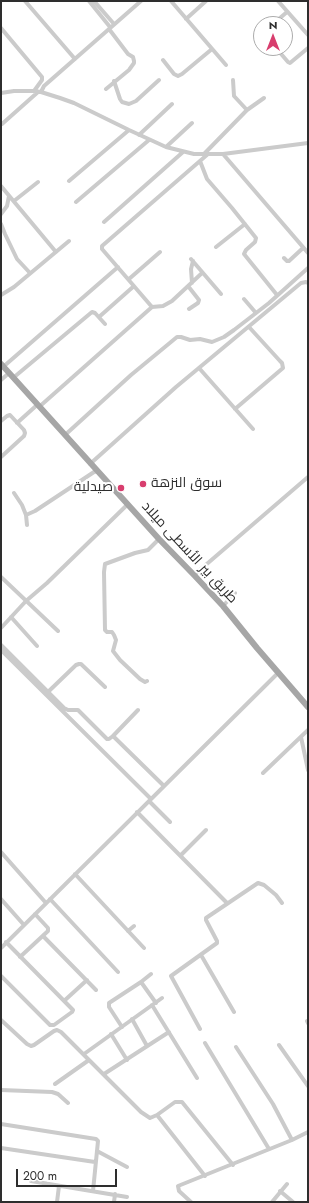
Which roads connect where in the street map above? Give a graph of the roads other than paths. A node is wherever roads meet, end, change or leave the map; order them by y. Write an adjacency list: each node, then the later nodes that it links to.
1 (25, 1): 18 (street)
2 (89, 1): 13 (street)
3 (94, 1): 11 (street)
4 (141, 1): 11 (street)
5 (171, 1): 10 (street)
6 (206, 1): 10 (street)
7 (278, 1): 8 (street)
8 (287, 12): 9 (street); 14 (street)
9 (283, 16)
10 (186, 19): 16 (street)
11 (114, 24): 13 (street)
12 (1, 28): 25 (street)
13 (110, 28): 18 (street); 23 (street)
14 (308, 35)
15 (308, 48): 17 (street)
16 (212, 49): 19 (street); 20 (street)
17 (283, 56)
18 (75, 59): 25 (street)
19 (163, 60)
20 (226, 65)
21 (158, 80): 23 (street)
22 (233, 80): 29 (street)
23 (114, 81): 24 (street)
24 (106, 89)
25 (38, 92): 26 (street); 31 (street); 32 (street)
26 (1, 93)
27 (264, 98): 29 (street)
28 (172, 104): 33 (street)
29 (247, 110): 38 (street)
30 (192, 122): 36 (street)
31 (2, 124)
32 (129, 130): 33 (street); 41 (street)
33 (139, 135): 34 (street)
34 (148, 140): 36 (street); 46 (street)
35 (308, 143): 39 (street)
36 (166, 147): 37 (street)
37 (183, 152): 38 (street); 48 (street)
38 (206, 154): 39 (street); 40 (street)
39 (223, 154): 53 (street)
40 (200, 161): 50 (street); 58 (street)
41 (69, 181)
42 (38, 182): 45 (street)
43 (1, 186): 44 (street)
44 (9, 196): 45 (street); 47 (street)
45 (14, 201): 54 (street)
46 (76, 202)
47 (1, 214)
48 (104, 222)
49 (1, 224): 60 (street)
50 (245, 224): 52 (street); 68 (street)
51 (69, 241): 54 (street)
52 (216, 247)
53 (303, 248): 56 (street); 57 (street)
54 (56, 252): 60 (street)
55 (160, 252): 62 (street)
56 (308, 253)
57 (284, 258)
58 (118, 267): 62 (street); 76 (street)
59 (308, 268): 68 (street)
60 (30, 273): 67 (street)
61 (202, 273): 64 (street); 64 (street); 66 (street)
62 (129, 279): 65 (street)
63 (308, 283): 75 (street)
64 (190, 285): 70 (street); 71 (street)
65 (134, 286): 70 (street); 73 (street)
66 (221, 294)
67 (1, 295)
68 (277, 295): 72 (street)
69 (244, 299): 72 (street)
70 (152, 307): 81 (street)
71 (188, 309)
72 (256, 312): 86 (street)
73 (99, 317): 74 (street); 79 (street)
74 (105, 324)
75 (249, 327): 77 (street); 82 (street)
76 (2, 365): 78 (main road, طريق بير الأسطى ميلاد)
77 (199, 368): 82 (street); 88 (street)
78 (8, 373): 79 (main road, طريق بير الأسطى ميلاد); 80 (street)
79 (13, 378): 81 (main road, طريق بير الأسطى ميلاد)
80 (1, 380)
81 (38, 406): 84 (street); 86 (main road, طريق بير الأسطى ميلاد)
82 (234, 409): 85 (street)
83 (1, 421): 84 (street)
84 (18, 423): 87 (street)
85 (253, 429)
86 (65, 435): 88 (main road, طريق بير الأسطى ميلاد)
87 (1, 456)
88 (90, 464): 89 (main road, طريق بير الأسطى ميلاد)
89 (98, 471): 93 (main road, طريق بير الأسطى ميلاد); 94 (street)
90 (308, 477): 91 (street)
91 (306, 482): 97 (street)
92 (14, 493): 94 (street)
93 (128, 504): 96 (main road, طريق بير الأسطى ميلاد); 100 (street)
94 (26, 515): 95 (street)
95 (28, 525)
96 (159, 539): 97 (main road, طريق بير الأسطى ميلاد); 109 (street)
97 (194, 575): 101 (main road, طريق بير الأسطى ميلاد)
98 (1, 577): 100 (street)
99 (235, 593): 101 (street)
100 (26, 601): 102 (street); 104 (street)
101 (223, 606): 108 (main road, طريق بير الأسطى ميلاد)
102 (11, 617): 103 (street); 106 (street)
103 (2, 624)
104 (58, 631)
105 (1, 645): 111 (street)
106 (37, 646)
107 (1, 650): 120 (street)
108 (278, 673): 112 (main road, طريق بير الأسطى ميلاد); 119 (street)
109 (147, 681)
110 (105, 687): 111 (street)
111 (49, 691): 115 (street)
112 (308, 707)
113 (138, 710): 115 (street)
114 (308, 730): 116 (street)
115 (113, 736): 119 (street)
116 (301, 737): 117 (street); 118 (street)
117 (308, 770)
118 (263, 773)
119 (164, 786): 120 (street)
120 (150, 800): 121 (street); 122 (street)
121 (137, 812): 125 (street); 126 (street)
122 (170, 822)
123 (206, 830): 125 (street)
124 (1, 852): 129 (street)
125 (180, 855): 130 (street)
126 (75, 874): 128 (street); 135 (street)
127 (1, 899): 133 (street)
128 (50, 899): 129 (street); 142 (street)
129 (46, 903): 132 (street)
130 (227, 903): 131 (street); 140 (street)
131 (282, 904)
132 (36, 914): 133 (street); 136 (street)
133 (24, 925): 137 (street)
134 (134, 926): 135 (street)
135 (128, 931): 139 (street)
136 (43, 936): 141 (street); 145 (street)
137 (4, 942): 138 (street); 141 (street)
138 (1, 948)
139 (144, 948)
140 (201, 955): 151 (street); 155 (street)
141 (20, 957): 149 (street)
142 (118, 972)
143 (151, 974): 146 (street)
144 (1, 976): 149 (street)
145 (87, 980): 147 (street); 149 (street)
146 (141, 982): 150 (street); 154 (street)
147 (96, 990)
148 (162, 998): 150 (street)
149 (64, 1001)
150 (154, 1004): 153 (street); 156 (street)
151 (234, 1012)
152 (1, 1020): 162 (street)
153 (132, 1020): 154 (street); 160 (street)
154 (122, 1027): 157 (street)
155 (200, 1029)
156 (169, 1032): 160 (street); 166 (street)
157 (112, 1034): 162 (street); 164 (street)
158 (205, 1043): 176 (street)
159 (279, 1045): 168 (street)
160 (147, 1046): 164 (street)
161 (236, 1047): 174 (street)
162 (84, 1054): 163 (street)
163 (89, 1060): 165 (street); 167 (street)
164 (127, 1060): 165 (street)
165 (104, 1074): 171 (street)
166 (197, 1078)
167 (55, 1084)
168 (308, 1086)
169 (1, 1090): 170 (street)
170 (68, 1102)
171 (157, 1115): 179 (street); 181 (street)
172 (1, 1124): 177 (street)
173 (308, 1132): 174 (street)
174 (292, 1140): 176 (street)
175 (1, 1148): 178 (street)
176 (269, 1149): 179 (street)
177 (97, 1151): 178 (street); 180 (street)
178 (96, 1162): 185 (street)
179 (233, 1165): 181 (street)
180 (127, 1167)
181 (205, 1176): 191 (street)
182 (31, 1181): 184 (street)
183 (287, 1184): 186 (street)
184 (59, 1186): 185 (street); 189 (street)
185 (93, 1191): 187 (street)
186 (280, 1191): 192 (street); 193 (street)
187 (115, 1194): 188 (street); 190 (street)
188 (127, 1197)
189 (57, 1202)
190 (114, 1202)
191 (191, 1202)
192 (272, 1202)
193 (293, 1202)

